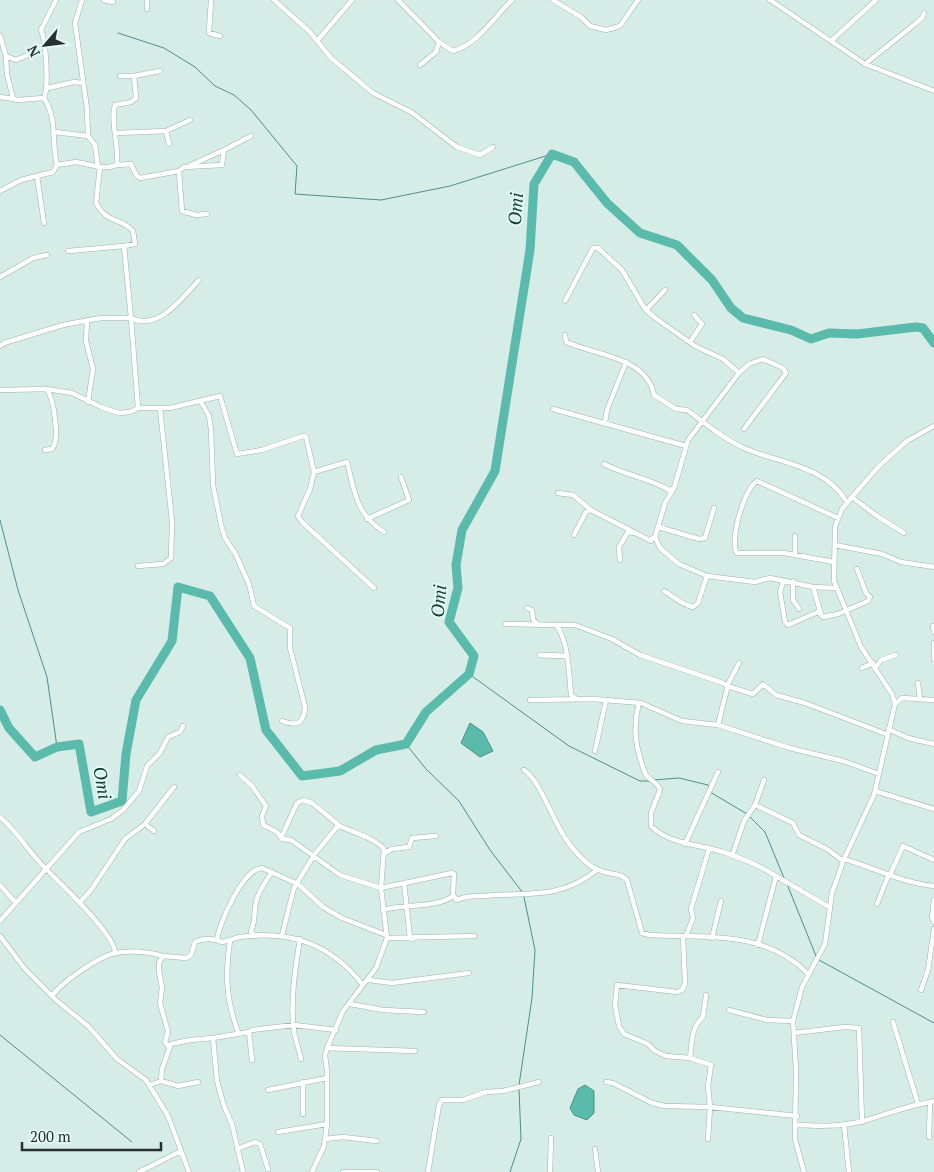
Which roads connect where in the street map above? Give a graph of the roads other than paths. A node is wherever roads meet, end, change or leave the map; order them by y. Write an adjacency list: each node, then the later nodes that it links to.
1 (56, 0): 31 (street)
2 (82, 0): 30 (street)
3 (104, 0): 14 (street)
4 (147, 0): 15 (street)
5 (211, 0): 18 (street)
6 (274, 0): 19 (street)
7 (352, 0): 19 (street)
8 (398, 0): 21 (street)
9 (512, 0): 21 (street)
10 (552, 0): 11 (street)
11 (638, 0)
12 (770, 0): 20 (street)
13 (876, 0): 20 (street)
14 (113, 2)
15 (147, 9)
16 (924, 12): 25 (street)
17 (0, 36): 22 (street)
18 (220, 36)
19 (316, 41): 43 (street)
20 (832, 41): 25 (street)
21 (440, 42): 26 (street)
22 (2, 46): 24 (street)
23 (28, 55): 24 (street)
24 (6, 56): 35 (street)
25 (865, 64): 32 (street)
26 (420, 65)
27 (160, 71): 29 (street)
28 (120, 76): 29 (street)
29 (134, 76): 39 (street)
30 (82, 83): 31 (street); 40 (street)
31 (48, 88): 34 (street)
32 (934, 91)
33 (0, 97): 35 (street)
34 (44, 98): 35 (street); 38 (street)
35 (14, 99)
36 (190, 120): 37 (street)
37 (166, 131): 39 (street); 42 (street)
38 (55, 132): 40 (street); 46 (street)
39 (116, 133): 45 (street)
40 (88, 136): 47 (street)
41 (251, 136): 44 (street)
42 (170, 144)
43 (493, 147)
44 (224, 150): 48 (street); 48 (street)
45 (117, 164): 47 (street); 48 (street)
46 (57, 165): 47 (street); 49 (street)
47 (99, 167): 53 (street)
48 (182, 169): 51 (street)
49 (37, 176): 50 (street); 52 (street)
50 (0, 191)
51 (206, 214)
52 (44, 223)
53 (124, 246): 54 (street); 62 (street)
54 (68, 252)
55 (46, 255): 56 (street)
56 (0, 277)
57 (199, 280): 62 (street)
58 (665, 290): 60 (street)
59 (565, 301): 60 (street)
60 (646, 310): 65 (street)
61 (694, 315): 65 (street)
62 (131, 318): 63 (street); 73 (street)
63 (87, 320): 66 (street); 71 (street)
64 (565, 335): 67 (street)
65 (690, 342): 68 (street)
66 (0, 346)
67 (626, 362): 76 (street); 77 (street)
68 (739, 373): 76 (street); 79 (street)
69 (0, 390): 70 (street)
70 (47, 390): 71 (street); 81 (street)
71 (88, 402): 73 (street)
72 (201, 402): 74 (street); 83 (street); 145 (street)
73 (138, 408): 74 (street)
74 (160, 409): 104 (street)
75 (553, 410): 77 (street)
76 (703, 422): 80 (street); 88 (street)
77 (605, 423): 80 (street)
78 (934, 426): 87 (street)
79 (744, 429)
80 (686, 446): 85 (street)
81 (45, 450)
82 (604, 464): 85 (street)
83 (314, 472): 92 (street); 111 (street)
84 (401, 477): 92 (street)
85 (674, 488): 93 (street)
86 (558, 493): 90 (street)
87 (852, 497): 88 (street); 96 (street)
88 (846, 501): 91 (street)
89 (714, 508): 93 (street)
90 (591, 510): 95 (street); 97 (street)
91 (838, 518): 100 (street); 101 (street)
92 (367, 519): 94 (street)
93 (658, 527): 99 (street)
94 (384, 532)
95 (635, 533): 99 (street); 102 (street)
96 (904, 533)
97 (574, 535)
98 (794, 536): 101 (street)
99 (652, 539): 107 (street)
100 (835, 545): 103 (street); 105 (street)
101 (795, 554): 103 (street)
102 (620, 560)
103 (834, 562): 112 (street)
104 (138, 566)
105 (934, 567)
106 (856, 569): 118 (street)
107 (707, 576): 108 (street); 113 (street)
108 (783, 582): 109 (street); 115 (street)
109 (793, 582): 110 (street); 114 (street)
110 (813, 587): 112 (street); 119 (street)
111 (374, 588)
112 (836, 588): 118 (street)
113 (664, 592)
114 (793, 600): 115 (street); 117 (street)
115 (782, 605): 119 (street)
116 (527, 608): 120 (street)
117 (799, 609)
118 (844, 610): 119 (street); 132 (street)
119 (821, 614)
120 (536, 623): 121 (street); 122 (street)
121 (505, 624)
122 (556, 626): 129 (street); 135 (street)
123 (933, 626): 124 (street)
124 (934, 632)
125 (934, 643): 126 (street)
126 (934, 649): 130 (street)
127 (540, 655): 129 (street)
128 (896, 655): 132 (street)
129 (566, 656): 140 (street)
130 (934, 659)
131 (739, 664): 135 (street)
132 (874, 665): 133 (street); 136 (street)
133 (862, 668)
134 (918, 683): 138 (street)
135 (727, 686): 146 (street); 148 (street)
136 (892, 694): 137 (street); 144 (street)
137 (902, 698): 138 (street); 144 (street)
138 (920, 698): 142 (street)
139 (530, 700): 140 (street)
140 (578, 700): 141 (street)
141 (606, 700): 143 (street); 150 (street)
142 (934, 700)
143 (639, 702): 146 (street); 166 (street)
144 (894, 704): 148 (street)
145 (282, 722)
146 (718, 725): 153 (street)
147 (183, 726): 173 (street)
148 (887, 731): 149 (street); 153 (street)
149 (934, 744)
150 (595, 751)
151 (524, 770): 174 (street)
152 (718, 772): 166 (street)
153 (879, 774): 157 (street)
154 (240, 775): 165 (street)
155 (764, 780): 158 (street)
156 (174, 787): 161 (street)
157 (875, 791): 159 (street); 171 (street)
158 (755, 805): 169 (street); 171 (street)
159 (934, 809)
160 (0, 816): 173 (street)
161 (145, 824): 163 (street); 187 (street)
162 (340, 826): 165 (street); 168 (street); 170 (street)
163 (154, 831)
164 (436, 836): 168 (street)
165 (281, 838): 170 (street)
166 (685, 844): 167 (street)
167 (709, 848): 169 (street); 200 (street)
168 (385, 853): 182 (street)
169 (732, 856): 177 (street)
170 (313, 857): 179 (street); 182 (street)
171 (843, 860): 176 (street); 190 (street)
172 (934, 860): 176 (street)
173 (46, 869): 186 (street); 187 (street)
174 (597, 870): 183 (street); 200 (street)
175 (272, 872): 179 (street); 197 (street); 204 (street)
176 (889, 874): 181 (street); 188 (street)
177 (776, 876): 190 (street); 206 (street)
178 (404, 883): 182 (street); 183 (street); 189 (street)
179 (298, 884): 195 (street); 198 (street)
180 (0, 886): 186 (street)
181 (934, 886)
182 (381, 888): 191 (street)
183 (453, 896): 189 (street)
184 (934, 900): 193 (street)
185 (721, 901): 201 (street)
186 (15, 902): 192 (street)
187 (80, 902): 207 (street)
188 (877, 904)
189 (406, 906): 191 (street); 203 (street)
190 (829, 907): 210 (street)
191 (383, 910): 198 (street)
192 (0, 921)
193 (934, 922)
194 (934, 928): 213 (street)
195 (282, 935): 197 (street); 202 (street)
196 (0, 936): 215 (street)
197 (254, 936): 205 (street)
198 (386, 936): 203 (street); 211 (street)
199 (475, 936): 203 (street)
200 (685, 936): 201 (street); 230 (street)
201 (712, 938): 206 (street)
202 (300, 939): 212 (street); 221 (street)
203 (413, 939)
204 (217, 940): 205 (street); 208 (street)
205 (230, 941): 223 (street)
206 (758, 945): 210 (street)
207 (115, 953): 208 (street); 215 (street)
208 (162, 956): 227 (street)
209 (468, 973): 211 (street)
210 (808, 974): 219 (street)
211 (369, 980): 212 (street)
212 (363, 985): 216 (street)
213 (921, 990)
214 (706, 994): 230 (street)
215 (52, 996): 239 (street)
216 (350, 1004): 218 (street); 222 (street)
217 (729, 1010): 219 (street)
218 (424, 1012)
219 (793, 1020): 225 (street)
220 (893, 1022): 242 (street)
221 (294, 1025): 222 (street); 224 (street); 231 (street)
222 (336, 1030): 228 (street)
223 (238, 1032): 224 (street); 226 (street)
224 (249, 1032): 232 (street)
225 (794, 1033): 245 (street); 246 (street)
226 (213, 1038): 227 (street); 256 (street)
227 (169, 1048): 234 (street)
228 (327, 1048): 229 (street); 233 (street)
229 (415, 1051)
230 (690, 1058): 243 (street)
231 (301, 1059)
232 (252, 1060)
233 (327, 1078): 236 (street); 247 (street)
234 (161, 1082): 235 (street); 239 (street)
235 (198, 1082)
236 (303, 1082): 240 (street); 244 (street)
237 (539, 1082): 266 (street)
238 (606, 1082): 243 (street)
239 (150, 1085): 258 (street)
240 (268, 1090)
241 (933, 1102): 242 (street); 252 (street)
242 (918, 1104): 246 (street)
243 (710, 1107): 245 (street); 254 (street)
244 (304, 1114)
245 (797, 1116): 249 (street)
246 (862, 1122): 248 (street)
247 (327, 1124): 250 (street); 253 (street)
248 (844, 1124): 249 (street); 270 (street)
249 (797, 1125): 269 (street)
250 (278, 1132)
251 (550, 1138): 267 (street)
252 (928, 1138)
253 (325, 1139): 255 (street); 263 (street)
254 (708, 1139)
255 (377, 1141)
256 (237, 1149): 259 (street); 262 (street)
257 (595, 1149): 268 (street)
258 (182, 1151): 260 (street); 261 (street)
259 (268, 1169)
260 (139, 1172)
261 (189, 1172)
262 (243, 1172)
263 (312, 1172)
264 (343, 1172): 265 (street)
265 (377, 1172)
266 (428, 1172)
267 (550, 1172)
268 (598, 1172)
269 (803, 1172)
270 (849, 1172)

